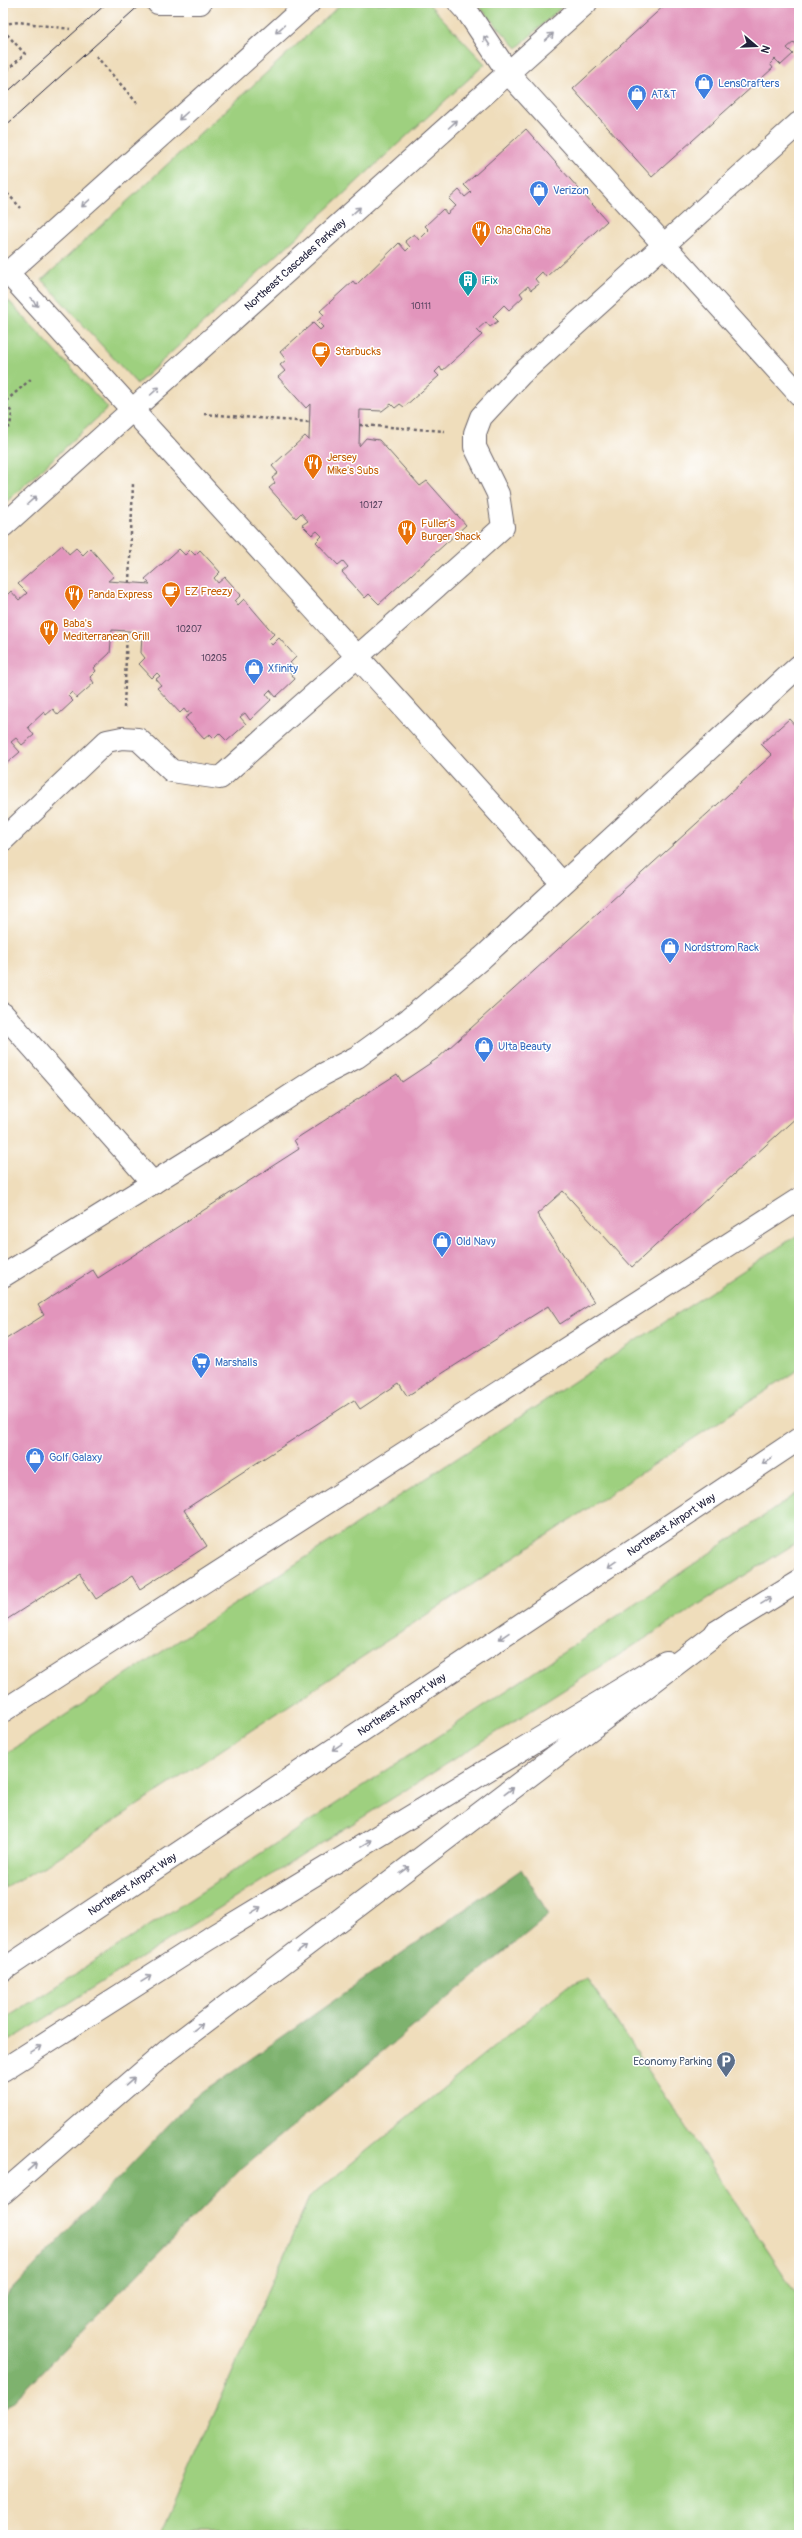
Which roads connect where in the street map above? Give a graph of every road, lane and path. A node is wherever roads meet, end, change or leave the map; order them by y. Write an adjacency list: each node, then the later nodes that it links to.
1 (158, 3): 2 (main road)
2 (200, 3)
3 (309, 3): 17 (main road, one-way to 17)
4 (459, 3): 11 (main road, one-way to 4)
5 (586, 3): 11 (main road, Northeast Cascades Parkway, one-way to 5)
6 (3, 24): 7 (path)
7 (70, 29)
8 (3, 30): 10 (path)
9 (96, 56): 12 (path)
10 (3, 74)
11 (509, 74): 16 (main road); 21 (main road, Northeast Cascades Parkway, one-way to 11)
12 (137, 103)
13 (799, 123): 16 (main road)
14 (3, 189): 15 (path)
15 (21, 208)
16 (662, 245): 19 (main road); 26 (main road)
17 (6, 275): 21 (main road, one-way to 21)
18 (32, 378): 20 (path)
19 (799, 394)
20 (4, 400): 25 (path)
21 (132, 411): 28 (main road, Northeast Cascades Parkway, one-way to 21); 31 (main road)
22 (204, 414): 23 (path)
23 (309, 422)
24 (360, 425): 26 (path)
25 (3, 433)
26 (475, 433): 31 (main road)
27 (133, 484): 29 (path)
28 (3, 526)
29 (129, 582)
30 (127, 631): 33 (path)
31 (358, 654): 33 (main road); 35 (main road)
32 (799, 666): 35 (main road)
33 (122, 738): 34 (main road)
34 (3, 840)
35 (562, 883): 37 (main road)
36 (3, 1014): 37 (main road)
37 (153, 1183): 39 (main road)
38 (799, 1199): 43 (main road)
39 (3, 1276)
40 (799, 1439): 44 (main road, Northeast Airport Way, one-way to 44)
41 (799, 1581): 42 (main road, one-way to 41)
42 (733, 1621): 45 (main road, one-way to 42); 46 (main road, one-way to 42)
43 (3, 1711)
44 (3, 1970)
45 (3, 2070)
46 (3, 2193)

